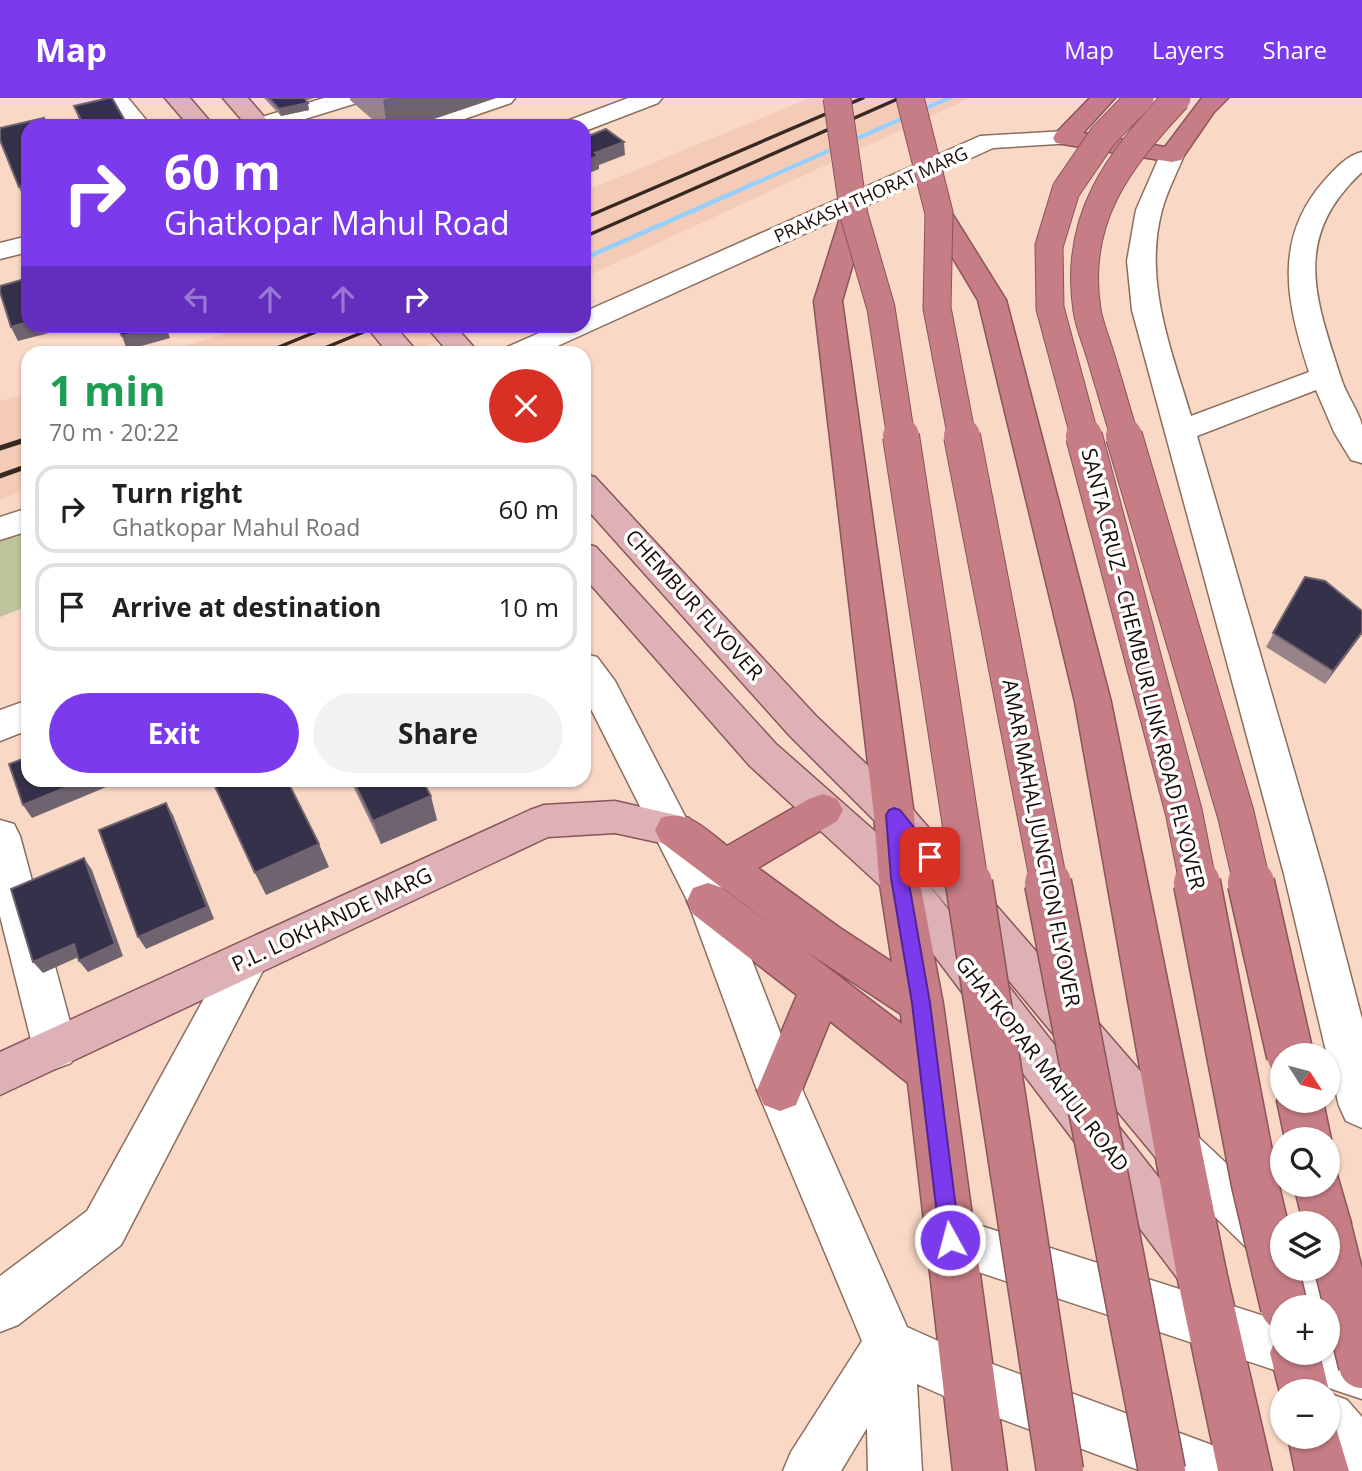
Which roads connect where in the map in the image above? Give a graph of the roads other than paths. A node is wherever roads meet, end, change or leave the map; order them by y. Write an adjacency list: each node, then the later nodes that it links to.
1 (115, 98): 15 (street)
2 (177, 98): 16 (main road)
3 (234, 98): 17 (main road)
4 (250, 98): 18 (street)
5 (349, 98): 14 (street)
6 (503, 98): 21 (street)
7 (650, 98): 22 (street)
8 (837, 98): 27 (highway, bridge)
9 (910, 98): 26 (highway, bridge)
10 (1103, 98): 23 (highway)
11 (1140, 98): 68 (highway, SANTA CRUZ – CHEMBUR LINK ROAD FLYOVER, bridge)
12 (1177, 98): 55 (highway, SANTA CRUZ – CHEMBUR LINK ROAD FLYOVER, bridge)
13 (1216, 98): 24 (highway)
14 (320, 107): 19 (street); 20 (street)
15 (133, 119)
16 (196, 119)
17 (260, 119)
18 (264, 119)
19 (285, 119)
20 (336, 119)
21 (442, 119)
22 (591, 120)
23 (1065, 138): 24 (highway, PRAKASH THORAT MARG); 30 (street, PRAKASH THORAT MARG)
24 (1172, 155): 36 (street)
25 (1362, 159): 35 (street)
26 (939, 213): 61 (highway); 85 (highway, AMAR MAHAL JUNCTION FLYOVER, bridge)
27 (854, 215): 47 (highway); 84 (highway, bridge)
28 (21, 246): 29 (street)
29 (0, 251)
30 (591, 320)
31 (446, 333): 33 (main road)
32 (562, 333): 34 (street)
33 (459, 346)
34 (533, 346)
35 (1326, 376): 36 (street); 37 (street)
36 (1180, 431): 60 (street)
37 (1362, 453)
38 (591, 493): 45 (main road, CHEMBUR FLYOVER)
39 (21, 522): 40 (street)
40 (0, 529)
41 (591, 563): 46 (main road, GHATKOPAR MAHUL ROAD)
42 (591, 676): 48 (street)
43 (21, 717): 44 (street)
44 (0, 726)
45 (803, 726): 47 (main road, GHATKOPAR MAHUL ROAD)
46 (823, 810): 50 (main road, GHATKOPAR MAHUL ROAD); 51 (highway)
47 (894, 815): 50 (highway); 61 (main road, GHATKOPAR MAHUL ROAD)
48 (675, 830): 51 (street); 52 (main road, P.L. LOKHANDE MARG)
49 (0, 836): 56 (street)
50 (899, 878): 54 (highway); 64 (main road, GHATKOPAR MAHUL ROAD)
51 (716, 884): 53 (highway); 54 (highway); 59 (street)
52 (248, 959): 56 (main road, P.L. LOKHANDE MARG); 67 (street)
53 (820, 990): 57 (highway); 59 (highway)
54 (921, 1003): 57 (highway)
55 (1287, 1043)
56 (55, 1048): 58 (main road, P.L. LOKHANDE MARG)
57 (927, 1070): 63 (highway)
58 (0, 1074)
59 (780, 1090): 72 (street)
60 (1362, 1106)
61 (1178, 1149): 62 (street, GHATKOPAR MAHUL ROAD); 64 (highway)
62 (1270, 1237)
63 (950, 1240): 71 (street); 77 (highway)
64 (1201, 1271): 70 (highway)
65 (1340, 1274): 75 (highway, bridge)
66 (1315, 1281): 69 (street)
67 (0, 1307)
68 (1270, 1319)
69 (1362, 1326)
70 (1270, 1335)
71 (1270, 1336)
72 (889, 1345): 77 (street); 81 (street); 82 (street)
73 (1270, 1347): 87 (highway)
74 (1340, 1364): 76 (street)
75 (1362, 1364)
76 (1362, 1373)
77 (969, 1381): 83 (highway); 86 (street)
78 (1340, 1432): 80 (street)
79 (1317, 1449): 88 (highway)
80 (1362, 1456)
81 (810, 1471)
82 (895, 1471)
83 (980, 1471)
84 (1060, 1471)
85 (1162, 1471)
86 (1212, 1471)
87 (1245, 1471)
88 (1322, 1471)

